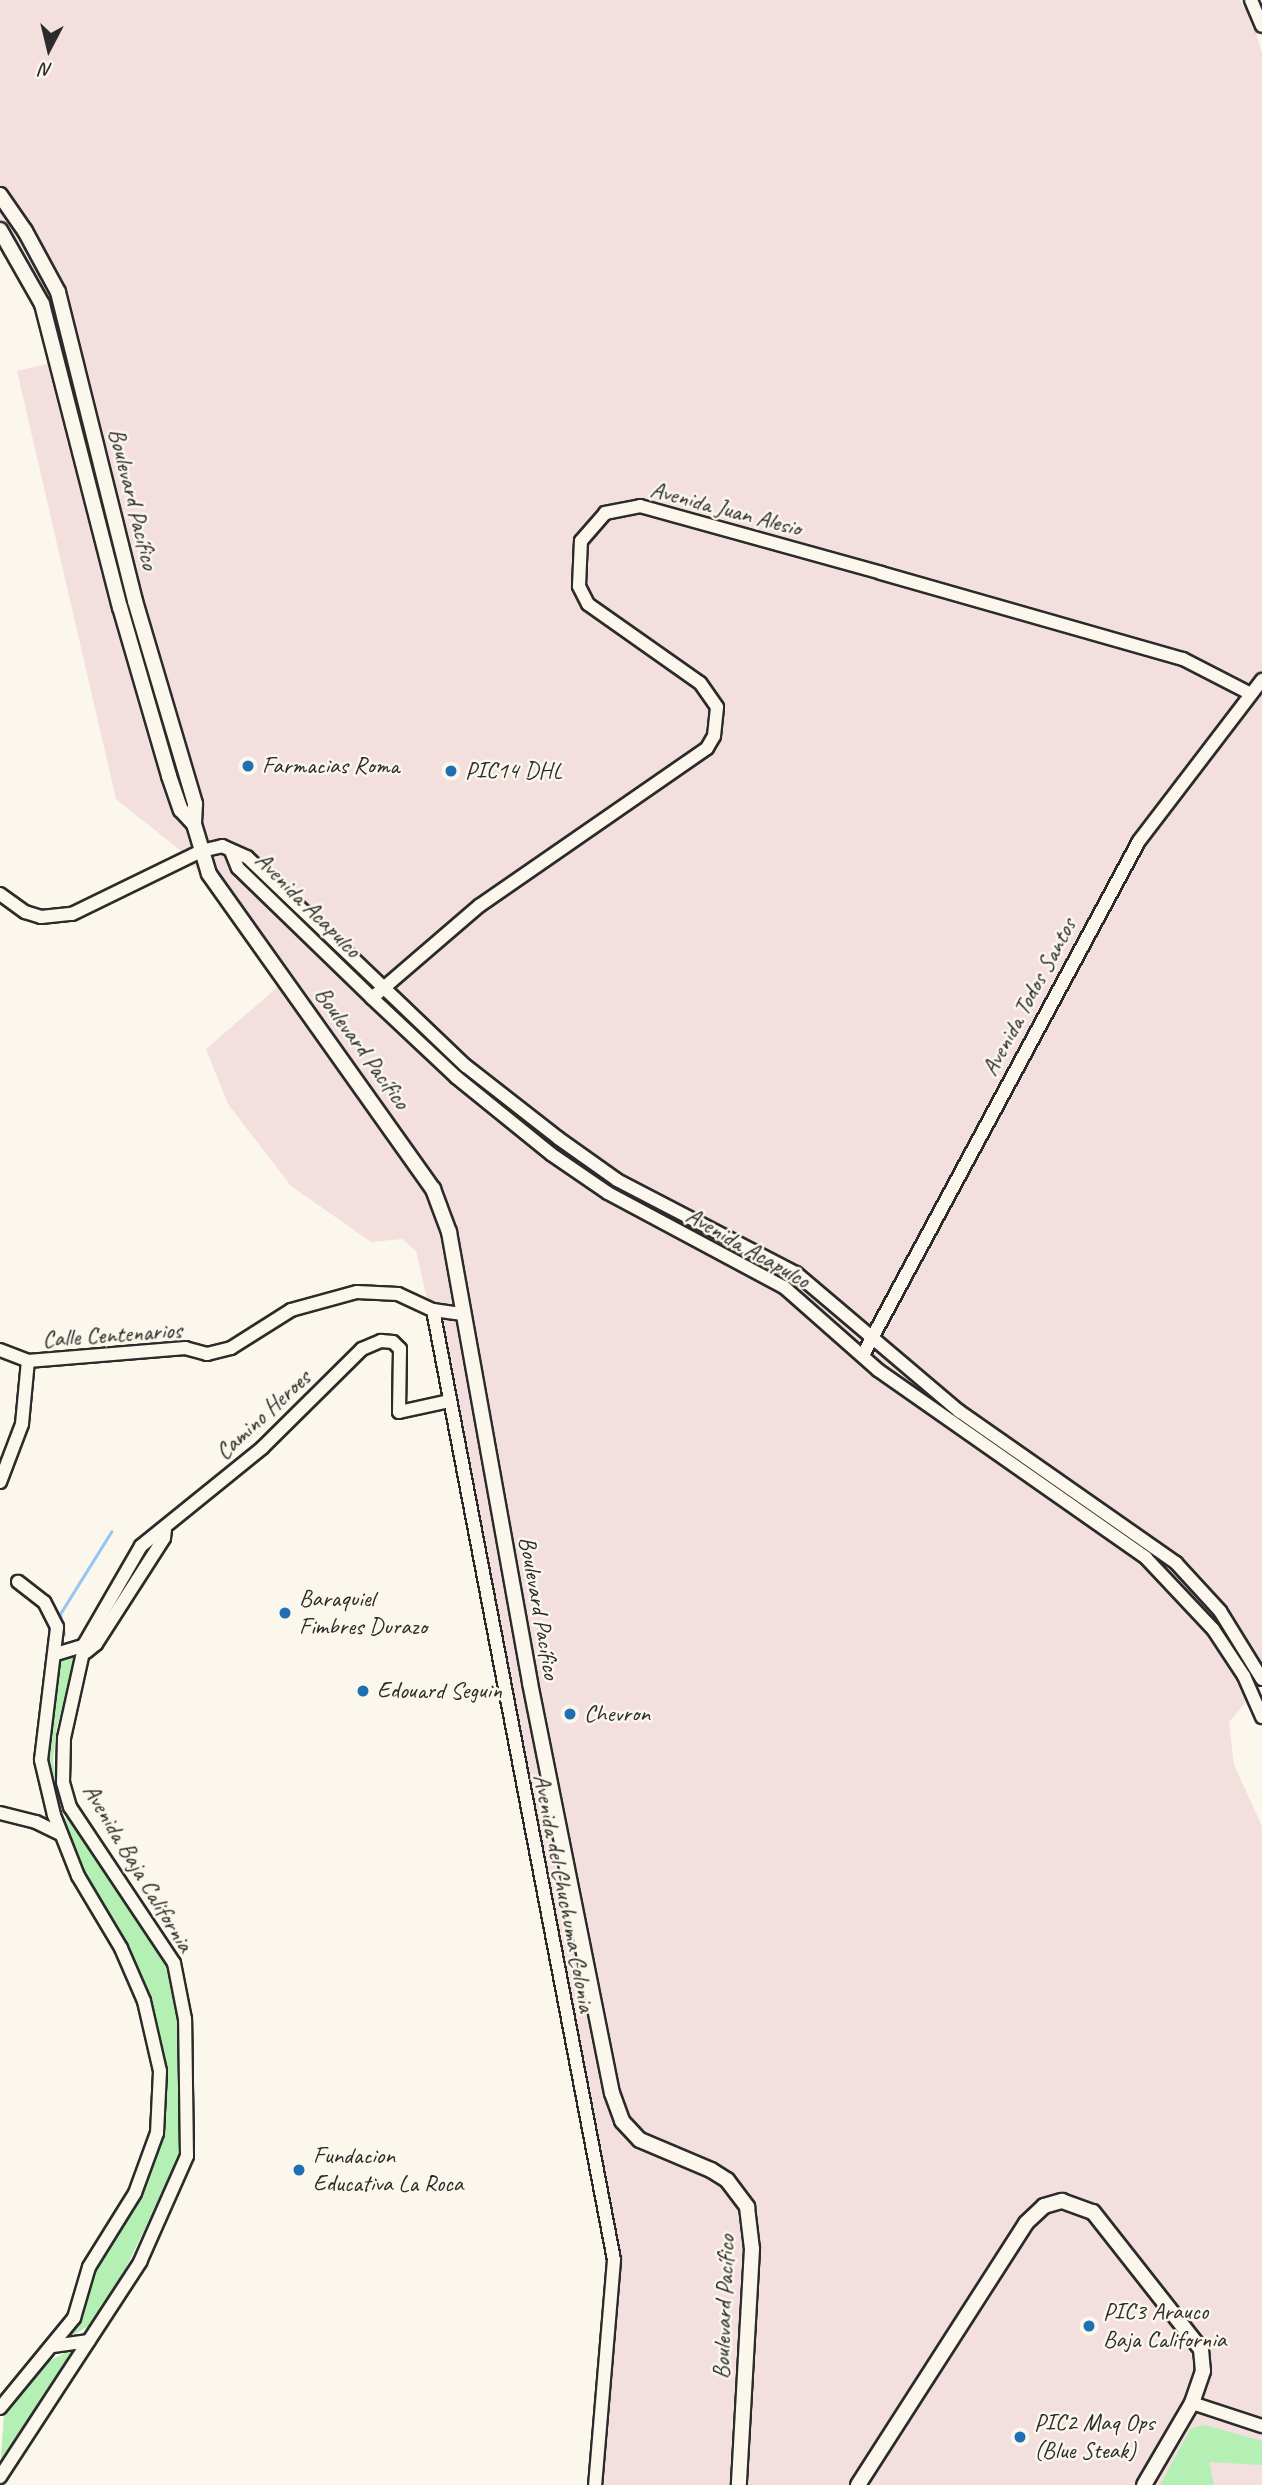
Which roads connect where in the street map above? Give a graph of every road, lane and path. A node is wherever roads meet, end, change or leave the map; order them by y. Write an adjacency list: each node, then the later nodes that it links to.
1 (1251, 0): 2 (street)
2 (1262, 26)
3 (0, 195): 7 (main road, Boulevard Pacífico)
4 (0, 230): 7 (main road, Boulevard Pacífico)
5 (1262, 680): 6 (street, Avenida Todos Santos)
6 (1251, 694): 10 (street, Avenida Juan Alesio); 13 (street, Avenida Todos Santos)
7 (194, 824): 8 (main road, Boulevard Pacífico)
8 (201, 851): 9 (street); 10 (street, Avenida Acapulco); 12 (main road, Boulevard Pacífico)
9 (0, 894)
10 (377, 994): 13 (street, Avenida Acapulco); 15 (street, Avenida Acapulco)
11 (433, 1310): 12 (street, Calle Centenarios); 16 (street, Calle Centenarios); 17 (street, Avenida del Chuchuma Colonia)
12 (463, 1314): 39 (main road, Boulevard Pacífico)
13 (872, 1339): 15 (street, Avenida Todos Santos); 22 (street, Avenida Acapulco)
14 (0, 1350): 16 (street, Calle Centenarios)
15 (864, 1353): 26 (street, Avenida Acapulco)
16 (28, 1361): 18 (street)
17 (449, 1401): 19 (street, Camino Heroes); 38 (street, Avenida del Chuchuma Colonia)
18 (0, 1482)
19 (161, 1534): 21 (street, Avenida Baja California)
20 (18, 1583): 23 (street, Avenida Baja California)
21 (89, 1646): 23 (street); 27 (street, Avenida Baja California)
22 (1245, 1650): 24 (street); 25 (street, Avenida Acapulco)
23 (56, 1654): 29 (street, Avenida Baja California)
24 (1262, 1656)
25 (1262, 1679)
26 (1262, 1717)
27 (70, 1807): 29 (street); 32 (street, Avenida Baja California)
28 (0, 1813): 30 (street)
29 (54, 1815): 30 (street); 31 (street, Avenida Baja California)
30 (36, 1822): 31 (street)
31 (61, 1835): 33 (street, Avenida Baja California)
32 (89, 2341): 33 (street); 37 (street, Avenida Baja California)
33 (53, 2346): 35 (street, Avenida Baja California)
34 (1192, 2403): 36 (street); 40 (main road); 41 (main road)
35 (0, 2408)
36 (1262, 2426)
37 (0, 2477)
38 (595, 2485)
39 (739, 2485)
40 (858, 2485)
41 (1144, 2485)

